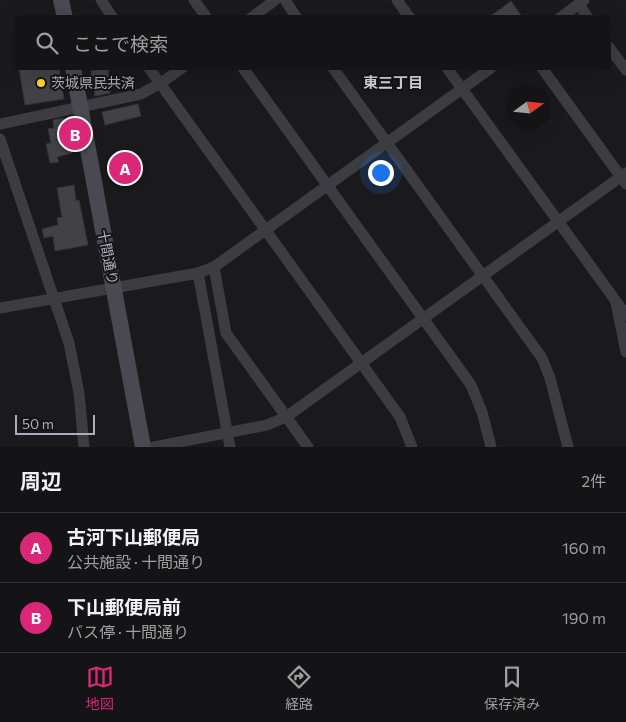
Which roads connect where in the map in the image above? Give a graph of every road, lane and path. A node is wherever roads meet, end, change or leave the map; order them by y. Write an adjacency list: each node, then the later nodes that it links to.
1 (62, 0): 8 (street)
2 (101, 0): 9 (street)
3 (194, 0): 10 (street)
4 (275, 0): 11 (street)
5 (285, 0): 12 (street)
6 (397, 0): 13 (street)
7 (582, 2): 14 (street); 15 (street)
8 (64, 15)
9 (111, 15)
10 (205, 15)
11 (255, 15)
12 (295, 15)
13 (408, 15)
14 (564, 15)
15 (587, 15)
16 (611, 50): 25 (street)
17 (73, 70): 28 (street, 十間通り)
18 (150, 70): 26 (street)
19 (179, 70): 26 (street)
20 (243, 70): 33 (street)
21 (334, 70): 31 (street)
22 (448, 70): 27 (street)
23 (488, 70): 27 (street)
24 (543, 70): 32 (street)
25 (626, 70)
26 (160, 83): 28 (street); 35 (street)
27 (462, 88): 31 (street); 34 (street)
28 (80, 107): 29 (street); 39 (street, 十間通り)
29 (0, 124)
30 (0, 139): 40 (street)
31 (387, 142): 33 (street); 38 (street)
32 (624, 178): 34 (street)
33 (328, 186): 35 (street); 44 (street)
34 (559, 222): 38 (street); 41 (street)
35 (266, 230): 36 (street); 46 (street)
36 (214, 267): 37 (street); 47 (street)
37 (198, 273): 39 (street); 48 (street)
38 (483, 276): 44 (street); 56 (street)
39 (114, 287): 40 (street); 50 (street, 十間通り)
40 (55, 298): 42 (street); 49 (street)
41 (616, 301): 43 (street); 45 (street)
42 (0, 308)
43 (626, 314)
44 (423, 318): 46 (street); 55 (street)
45 (626, 352)
46 (361, 364): 47 (street); 54 (street)
47 (286, 417): 48 (street); 53 (street)
48 (228, 434): 51 (street); 52 (street)
49 (84, 447)
50 (143, 447)
51 (154, 447)
52 (230, 447)
53 (308, 447)
54 (412, 447)
55 (491, 447)
56 (568, 447)

